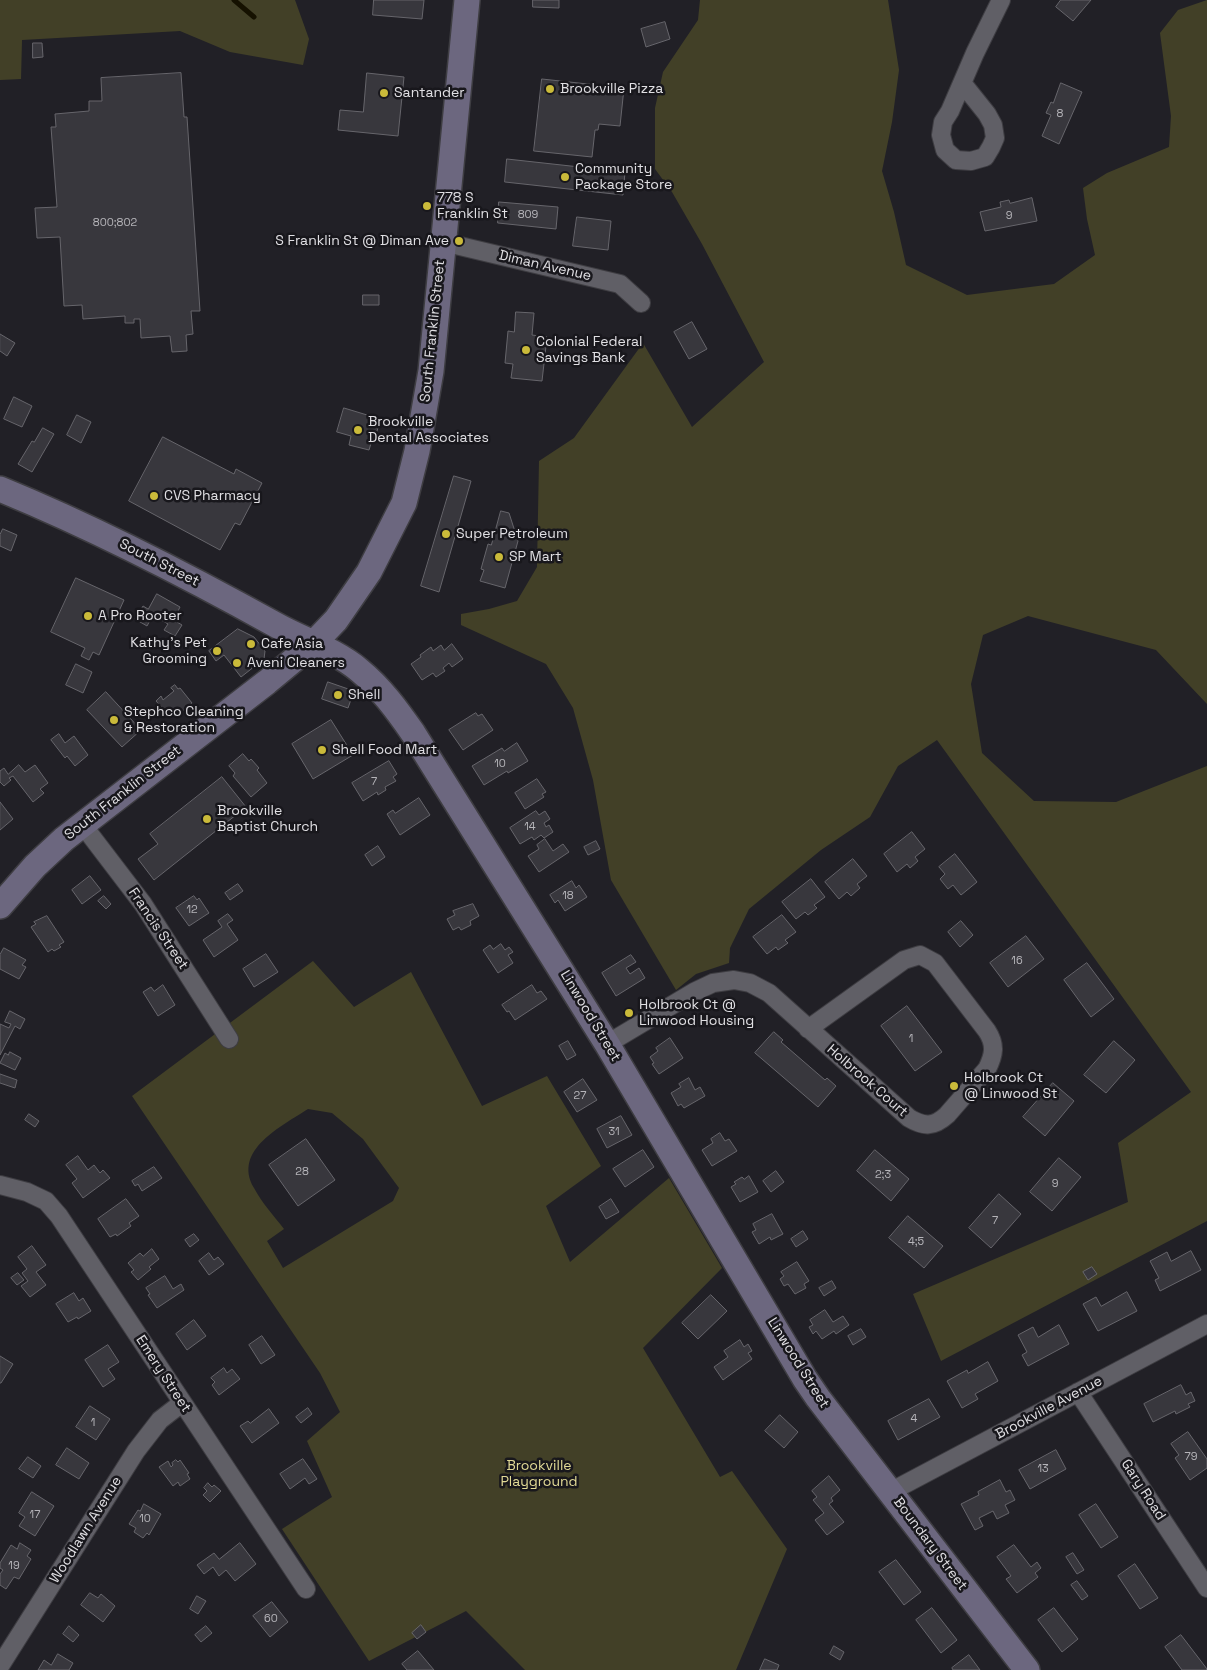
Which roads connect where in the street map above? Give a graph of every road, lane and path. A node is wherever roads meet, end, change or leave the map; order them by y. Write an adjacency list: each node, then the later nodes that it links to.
1 (467, 0): 4 (main road, South Franklin Street)
2 (1001, 0): 3 (street)
3 (963, 84)
4 (443, 242): 5 (street, Diman Avenue); 7 (main road, South Franklin Street)
5 (641, 303)
6 (0, 489): 7 (main road, South Street)
7 (314, 644): 8 (main road, South Franklin Street); 12 (main road, Linwood Street)
8 (82, 824): 9 (main road, South Franklin Street); 11 (street, Francis Street)
9 (3, 895)
10 (808, 1029): 10 (street, Holbrook Court); 12 (street, Holbrook Court)
11 (229, 1039)
12 (607, 1044): 17 (main road, Linwood Street)
13 (0, 1185): 16 (street, Emery Street)
14 (1207, 1324): 15 (street, Brookville Avenue)
15 (1078, 1392): 18 (street, Brookville Avenue); 19 (street, Gary Road)
16 (182, 1403): 20 (street, Emery Street); 21 (street, Woodlawn Avenue)
17 (833, 1418): 18 (main road, Boundary Street)
18 (890, 1492): 22 (main road, Boundary Street)
19 (1207, 1588)
20 (306, 1589)
21 (0, 1666)
22 (1027, 1670)

